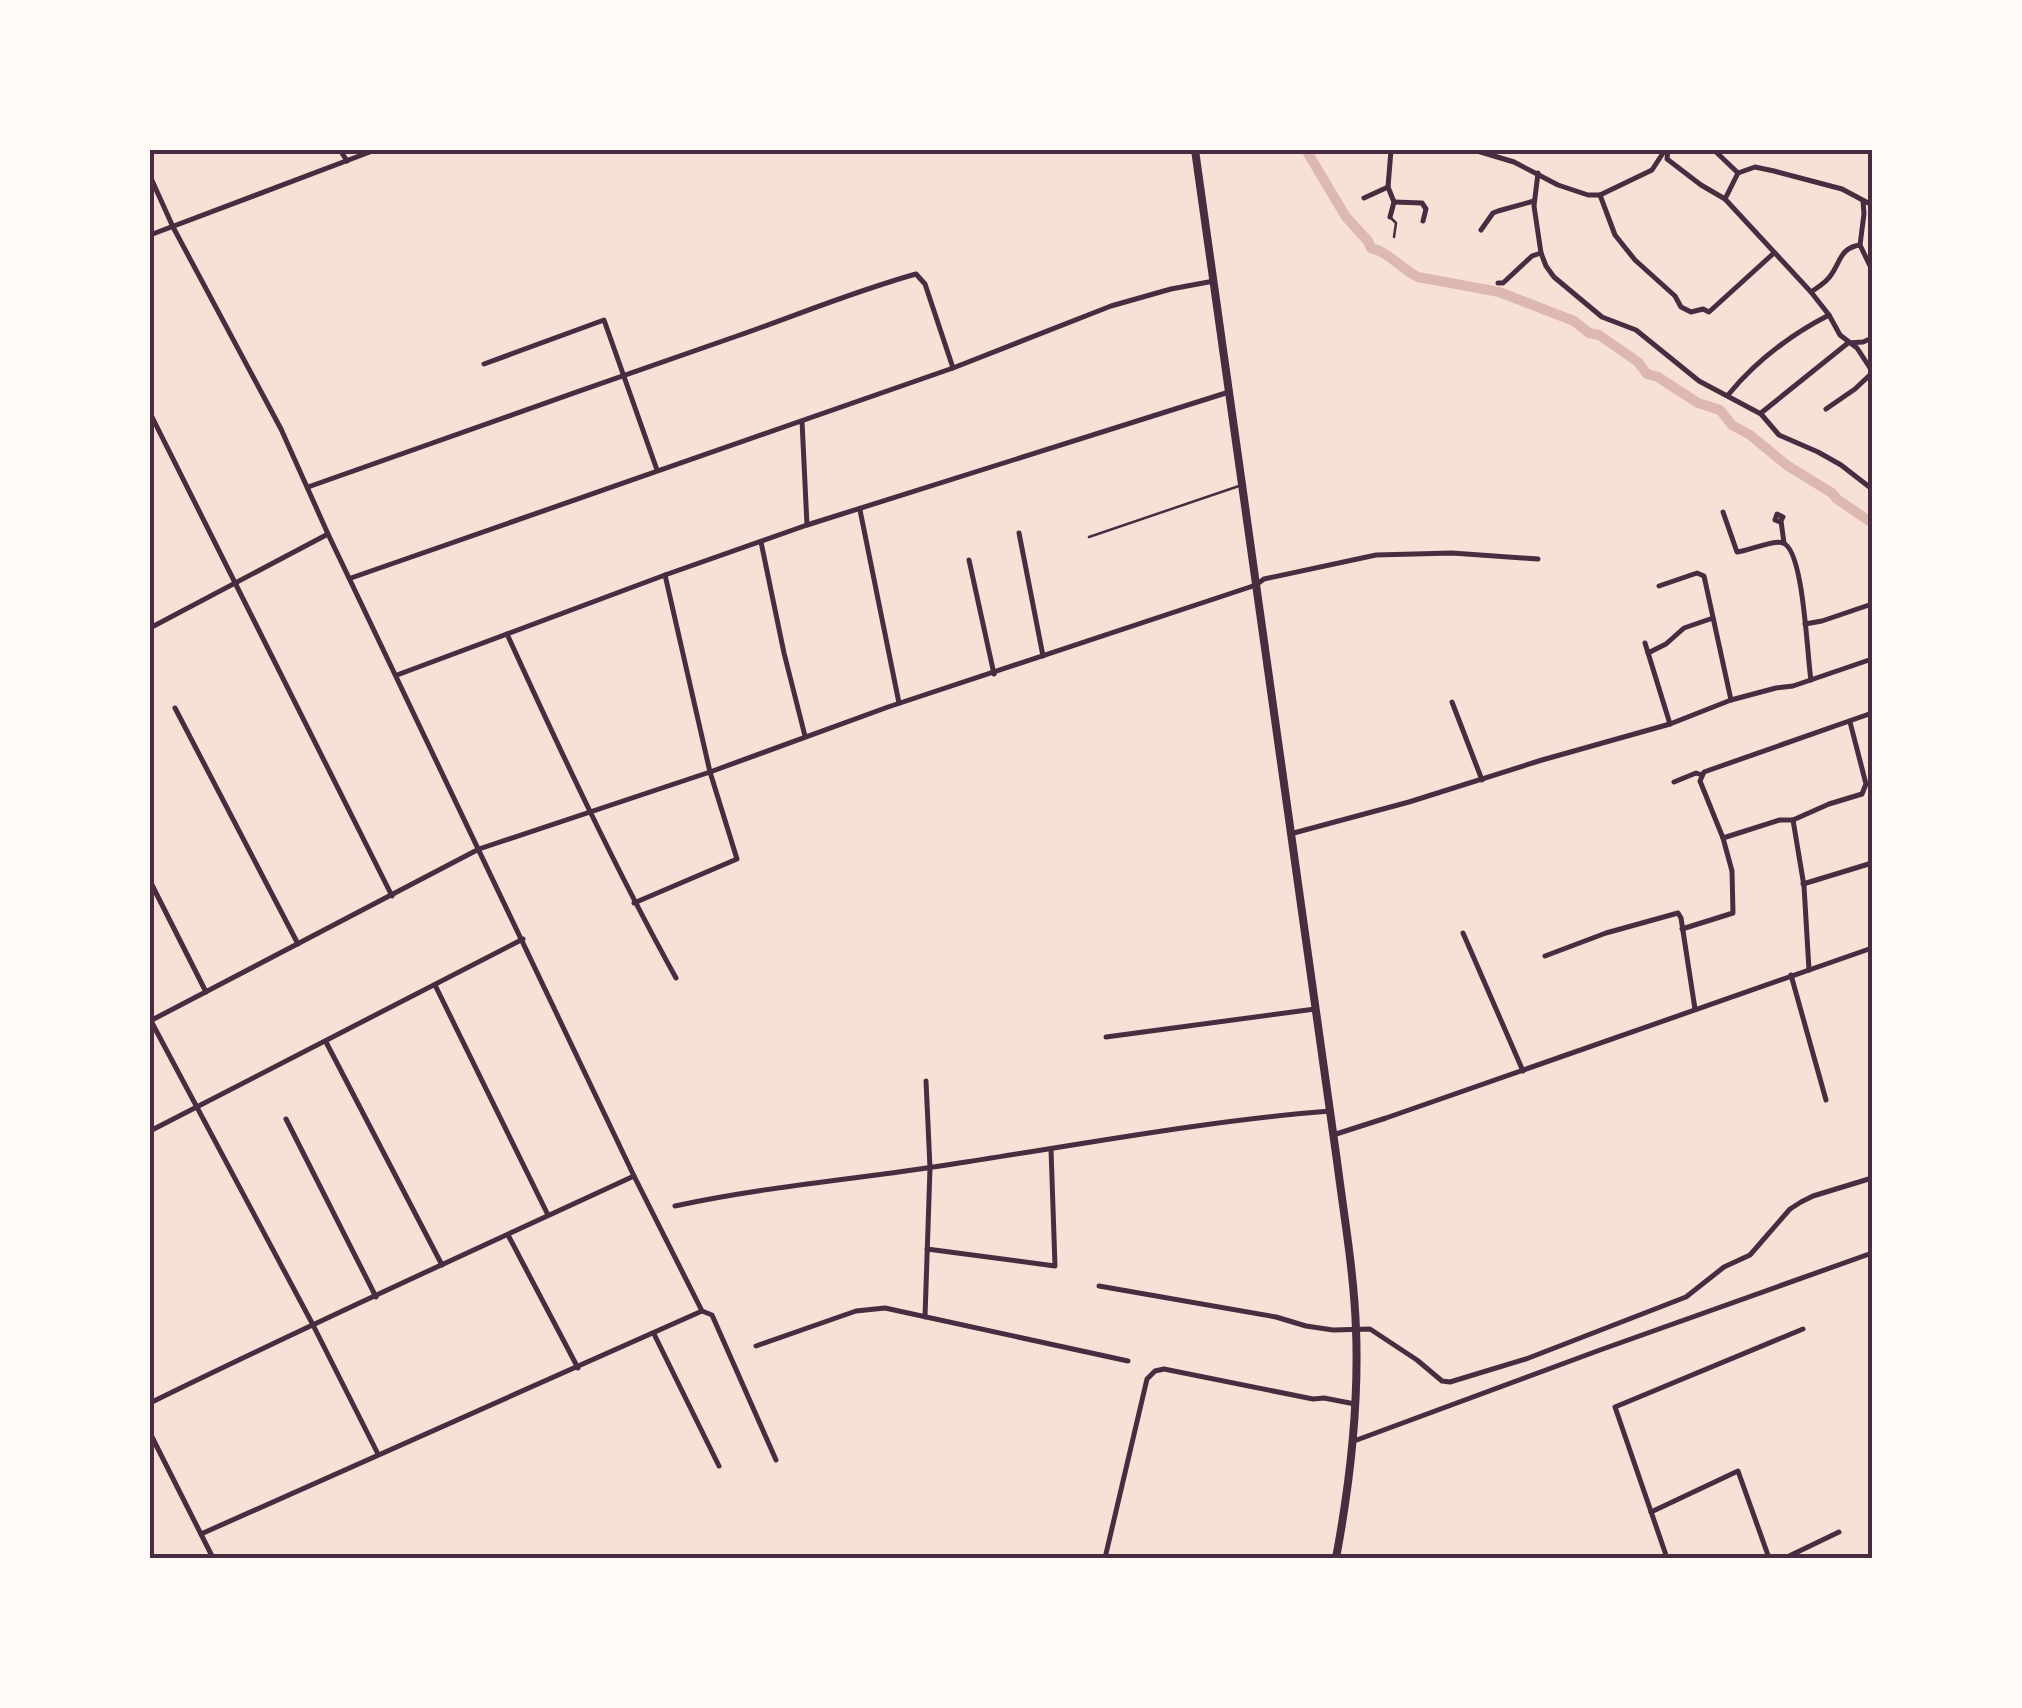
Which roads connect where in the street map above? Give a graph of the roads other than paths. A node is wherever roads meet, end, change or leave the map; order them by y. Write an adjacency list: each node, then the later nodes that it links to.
1 (340, 150): 8 (street)
2 (375, 150): 8 (street)
3 (1195, 150): 30 (main road)
4 (1391, 150): 12 (street)
5 (1474, 150): 9 (street)
6 (1666, 150): 13 (street); 15 (street)
7 (1714, 150): 10 (street)
8 (347, 161): 22 (street)
9 (1538, 172): 13 (street); 18 (street)
10 (1738, 174): 15 (street); 16 (street)
11 (150, 176): 22 (street)
12 (1388, 187): 14 (street); 17 (street)
13 (1600, 195): 28 (street)
14 (1364, 198)
15 (1725, 200): 28 (street)
16 (1862, 200): 19 (street); 26 (street)
17 (1394, 202): 20 (street); 21 (street)
18 (1534, 202): 23 (street); 27 (street)
19 (1872, 205)
20 (1390, 218): 25 (lane)
21 (1423, 221)
22 (173, 227): 24 (street); 48 (street)
23 (1481, 230)
24 (150, 235)
25 (1394, 237)
26 (1860, 244): 29 (street); 32 (street)
27 (1541, 253): 31 (street); 41 (street)
28 (1774, 253): 32 (street)
29 (1872, 270)
30 (1214, 281): 37 (street); 40 (main road)
31 (1498, 283)
32 (1811, 292): 33 (street)
33 (1829, 315): 35 (street); 41 (street)
34 (1872, 338): 35 (street)
35 (1848, 343): 38 (street); 44 (street)
36 (484, 364): 39 (street)
37 (953, 368): 39 (street); 45 (street)
38 (1872, 372): 42 (street)
39 (623, 374): 46 (street); 48 (street)
40 (1229, 392): 47 (main road); 50 (street)
41 (1728, 395): 44 (street)
42 (1826, 409)
43 (150, 413): 63 (street)
44 (1761, 414): 49 (street)
45 (802, 421): 46 (street); 53 (street)
46 (657, 470): 62 (street)
47 (1241, 485): 56 (lane); 64 (main road)
48 (308, 487): 55 (street)
49 (1872, 489)
50 (860, 509): 53 (street); 80 (street)
51 (1723, 512): 58 (street)
52 (1781, 521): 58 (street)
53 (806, 525): 57 (street)
54 (1019, 533): 73 (street)
55 (328, 534): 62 (street); 63 (street)
56 (1089, 537)
57 (761, 542): 61 (street); 85 (street)
58 (1784, 543): 68 (street)
59 (1538, 559): 64 (street)
60 (968, 560): 75 (street)
61 (665, 575): 70 (street); 86 (street)
62 (351, 578): 76 (street)
63 (236, 581): 69 (street); 98 (street)
64 (1256, 585): 73 (street); 92 (main road)
65 (1659, 586): 67 (street)
66 (1872, 604): 68 (street)
67 (1713, 618): 72 (street); 78 (street)
68 (1805, 624): 77 (street)
69 (150, 628)
70 (507, 634): 76 (street); 90 (street)
71 (1645, 643): 72 (street)
72 (1648, 653): 84 (street)
73 (1043, 656): 75 (street)
74 (1872, 659): 77 (street)
75 (994, 674): 80 (street)
76 (397, 675): 94 (street)
77 (1810, 680): 78 (street)
78 (1731, 700): 84 (street)
79 (1452, 702): 88 (street)
80 (900, 703): 85 (street)
81 (176, 708): 103 (street)
82 (1872, 714): 83 (street)
83 (1850, 722): 87 (street); 91 (street)
84 (1670, 724): 88 (street)
85 (805, 736): 86 (street)
86 (710, 772): 90 (street); 99 (street)
87 (1702, 775): 89 (street); 93 (street)
88 (1482, 780): 92 (street)
89 (1674, 782)
90 (588, 812): 94 (street); 99 (street)
91 (1793, 820): 93 (street); 97 (street)
92 (1290, 834): 111 (main road)
93 (1723, 838): 100 (street)
94 (479, 849): 98 (street); 102 (street)
95 (1872, 863): 97 (street)
96 (150, 880): 110 (street)
97 (1803, 884): 106 (street)
98 (392, 896): 103 (street)
99 (634, 903): 108 (street)
100 (1682, 929): 105 (street); 112 (street)
101 (1463, 933): 116 (street)
102 (523, 940): 109 (street); 126 (street)
103 (298, 944): 110 (street)
104 (1872, 948): 106 (street)
105 (1545, 956)
106 (1809, 970): 107 (street)
107 (1791, 976): 112 (street); 118 (street)
108 (676, 978)
109 (435, 984): 115 (street); 129 (street)
110 (206, 992): 113 (street)
111 (1315, 1009): 114 (street); 120 (main road)
112 (1695, 1009): 116 (street)
113 (150, 1020): 119 (street)
114 (1106, 1036)
115 (326, 1041): 119 (street); 133 (street)
116 (1523, 1071): 123 (street)
117 (926, 1081): 125 (street)
118 (1826, 1100)
119 (196, 1108): 122 (street); 138 (street)
120 (1330, 1111): 123 (main road); 124 (street)
121 (286, 1119): 135 (street)
122 (150, 1131)
123 (1332, 1135): 140 (main road)
124 (1051, 1149): 125 (street); 131 (street)
125 (930, 1168): 128 (street); 131 (street)
126 (634, 1176): 129 (street); 136 (street)
127 (1872, 1178): 140 (street)
128 (675, 1206)
129 (548, 1216): 130 (street)
130 (508, 1234): 133 (street); 144 (street)
131 (927, 1249): 137 (street)
132 (1872, 1252): 148 (street)
133 (442, 1265): 135 (street)
134 (1099, 1286): 140 (street)
135 (376, 1296): 138 (street)
136 (702, 1310): 141 (street); 150 (street)
137 (925, 1317): 142 (street); 143 (street)
138 (312, 1323): 145 (street); 149 (street)
139 (1803, 1328): 152 (street)
140 (1356, 1330): 146 (main road)
141 (654, 1334): 144 (street); 151 (street)
142 (756, 1346)
143 (1128, 1361)
144 (578, 1368): 149 (street)
145 (150, 1403)
146 (1356, 1404): 148 (main road); 156 (street)
147 (150, 1433): 154 (street)
148 (1352, 1442): 157 (main road)
149 (378, 1455): 154 (street)
150 (776, 1460)
151 (719, 1466)
152 (1651, 1512): 158 (street); 159 (street)
153 (1839, 1532): 160 (street)
154 (200, 1534): 155 (street)
155 (213, 1558)
156 (1105, 1558)
157 (1336, 1558)
158 (1667, 1558)
159 (1769, 1558)
160 (1785, 1558)

